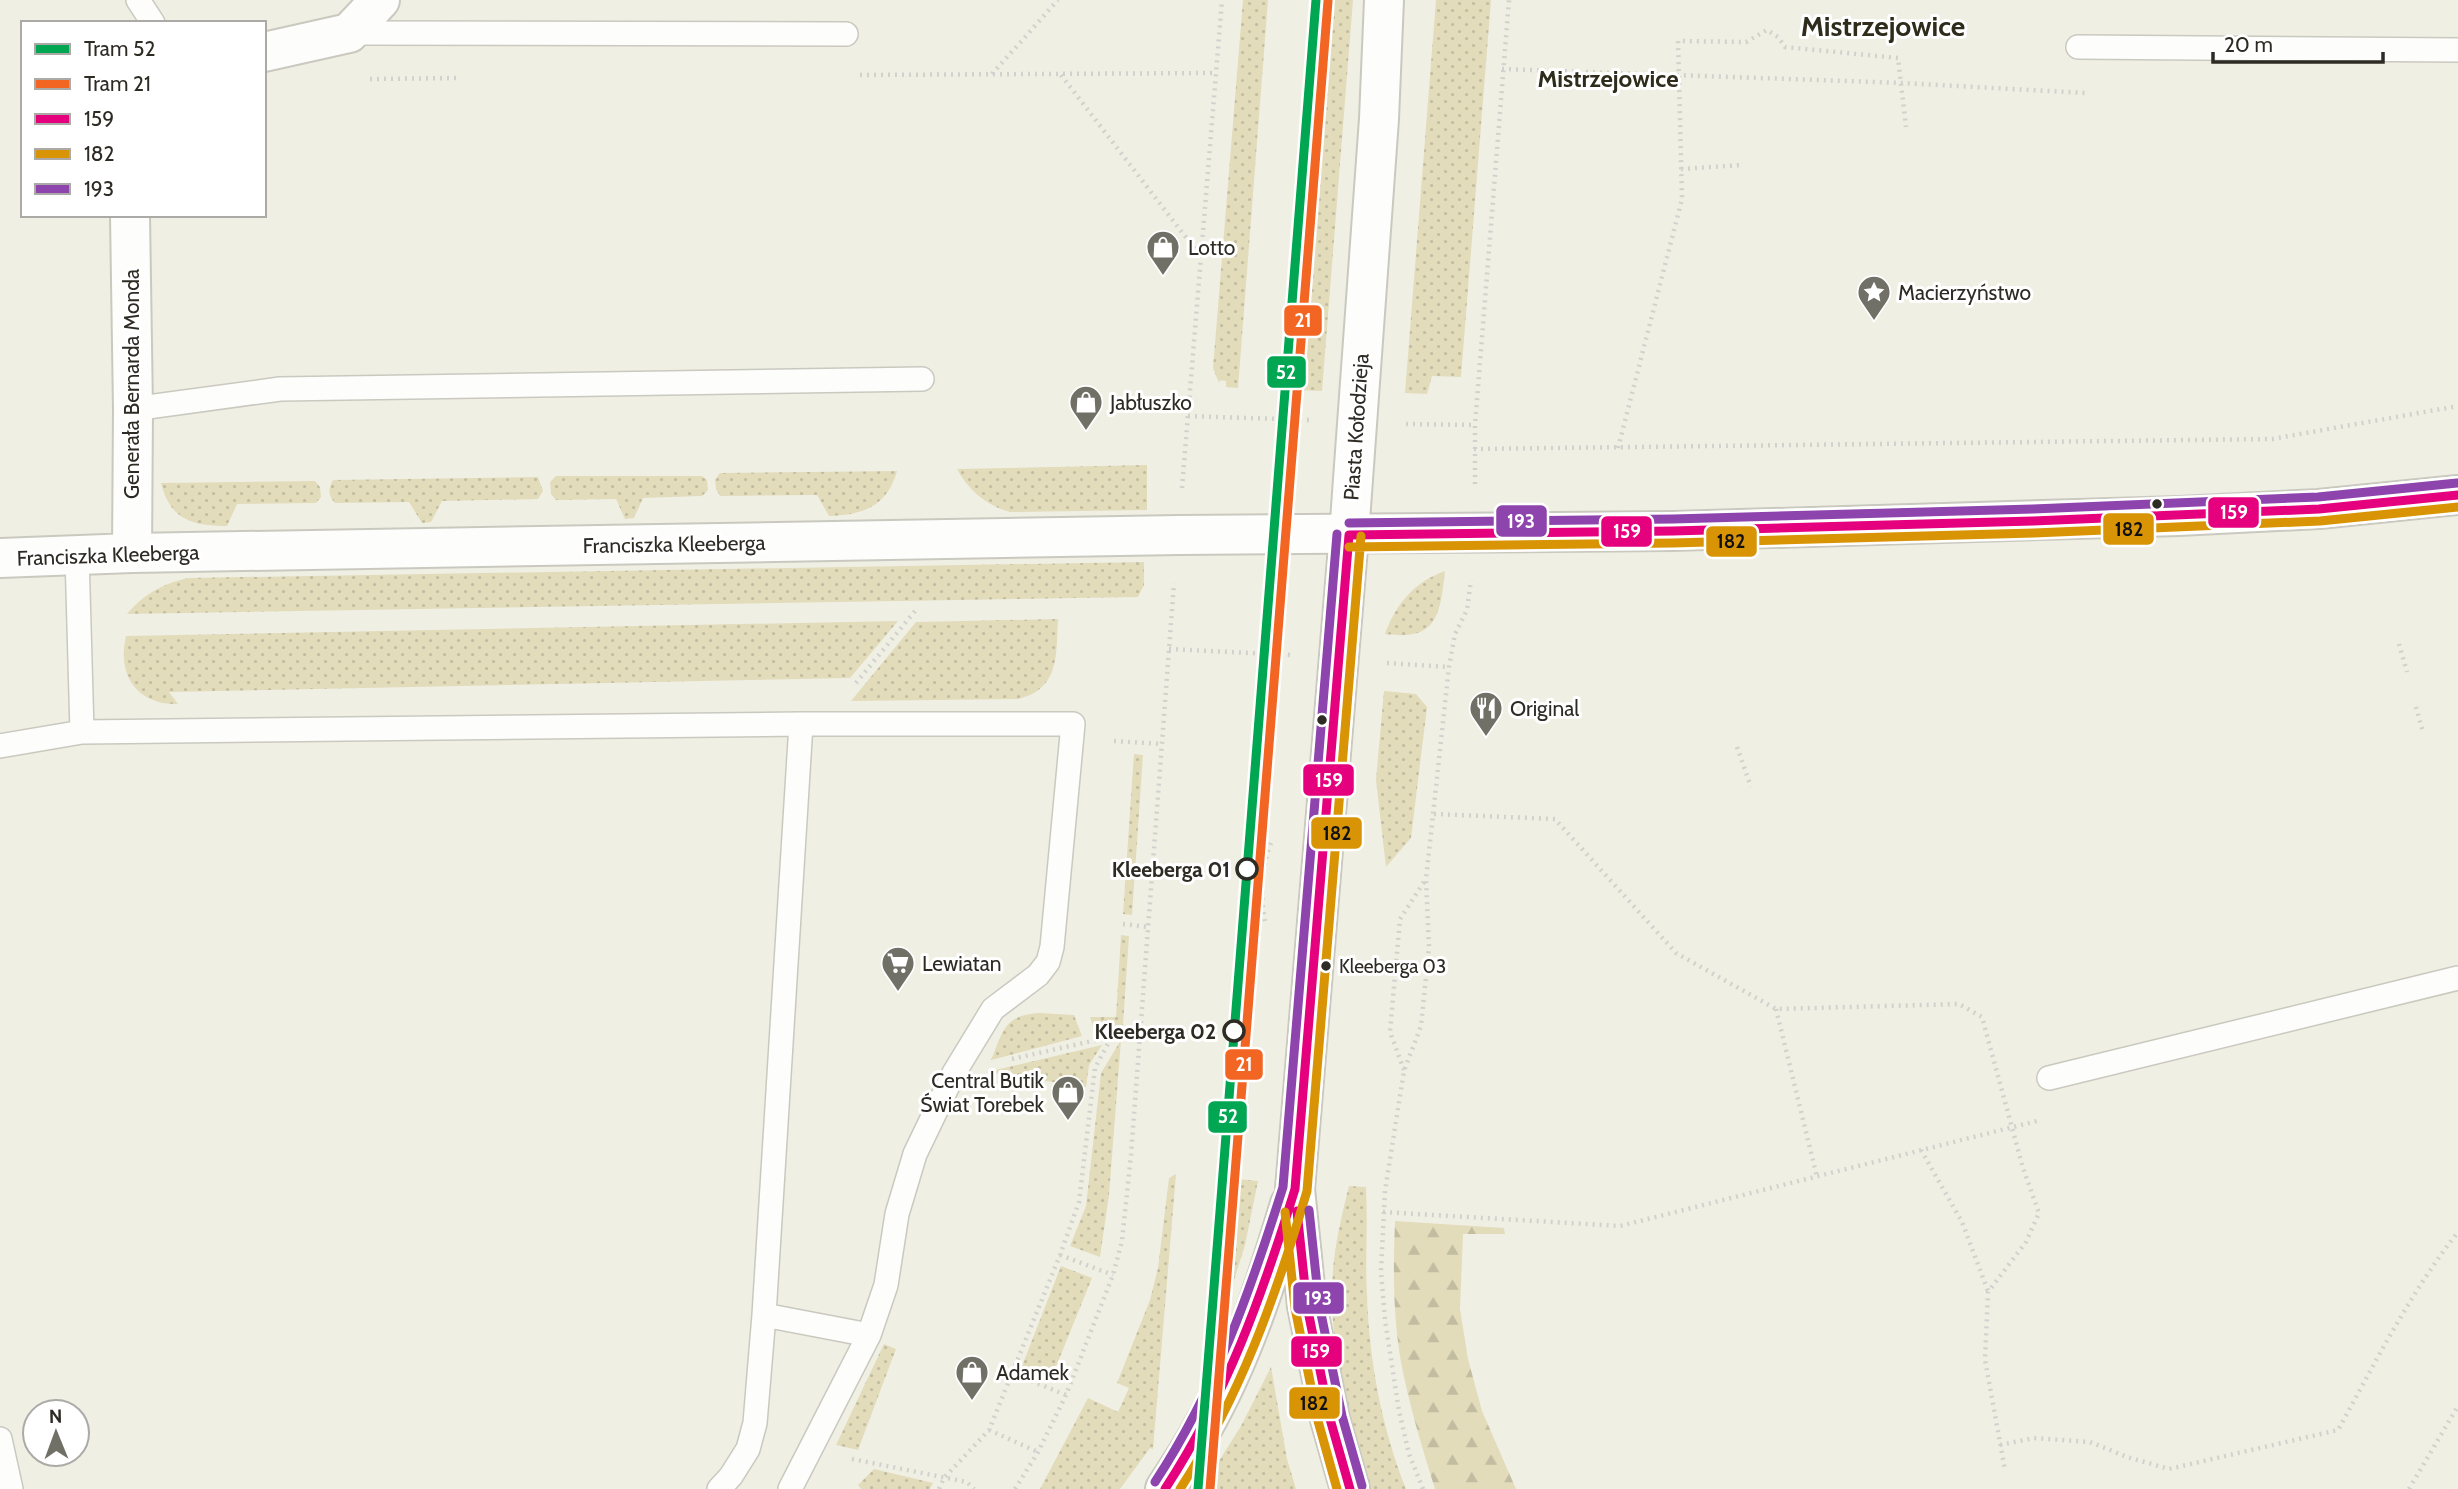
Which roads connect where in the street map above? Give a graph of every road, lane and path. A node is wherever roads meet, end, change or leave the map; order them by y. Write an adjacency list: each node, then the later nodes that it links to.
1 (138, 0): 7 (lane)
2 (380, 0): 8 (street)
3 (1058, 0): 14 (path)
4 (1222, 0): 22 (path)
5 (1384, 0): 35 (street, Piasta Kołodzieja)
6 (1508, 0): 13 (path)
7 (151, 21)
8 (349, 33): 9 (lane); 12 (street)
9 (846, 34)
10 (2078, 47): 11 (lane); 17 (path)
11 (2458, 50)
12 (266, 52)
13 (1502, 69): 16 (path); 29 (path)
14 (992, 74)
15 (1061, 75): 22 (path)
16 (1678, 76): 17 (path); 17 (path); 20 (path)
17 (1902, 83): 18 (path)
18 (1906, 127)
19 (1742, 165): 20 (path)
20 (1681, 169): 30 (path)
21 (130, 217): 25 (street, Generała Bernarda Monda)
22 (1201, 257): 26 (path)
23 (922, 379): 25 (lane)
24 (2458, 405): 30 (path)
25 (133, 409): 36 (street, Generała Bernarda Monda)
26 (1188, 416): 27 (path); 32 (path)
27 (1295, 420)
28 (1405, 424): 29 (path)
29 (1475, 425): 31 (path)
30 (1618, 448): 31 (path)
31 (1475, 449): 33 (path)
32 (1182, 494)
33 (1475, 494)
34 (2458, 495): 35 (street, Franciszka Kleeberga)
35 (1349, 535): 36 (street, Franciszka Kleeberga); 70 (street, Piasta Kołodzieja)
36 (132, 553): 37 (street, Franciszka Kleeberga)
37 (77, 555): 38 (street, Franciszka Kleeberga); 51 (lane)
38 (0, 558)
39 (1471, 575): 46 (path)
40 (1175, 578): 43 (path)
41 (915, 611): 50 (path)
42 (2399, 644): 47 (path)
43 (1169, 649): 44 (path); 59 (path)
44 (1276, 654)
45 (1381, 662): 46 (path)
46 (1448, 667): 56 (path)
47 (2407, 672)
48 (2416, 707): 52 (path)
49 (801, 724): 50 (lane); 51 (lane); 76 (lane)
50 (840, 724): 77 (lane)
51 (82, 732): 53 (lane)
52 (2423, 732)
53 (0, 746)
54 (1737, 747): 55 (path)
55 (1751, 787)
56 (1433, 814): 57 (path); 61 (path)
57 (1426, 878): 65 (path); 65 (path)
58 (1122, 923): 59 (path)
59 (1148, 927): 62 (path)
60 (2458, 978): 66 (lane)
61 (1776, 1009): 67 (path); 69 (path)
62 (1141, 1030): 63 (path); 74 (path)
63 (1112, 1036): 64 (path); 73 (path)
64 (1007, 1061)
65 (1404, 1071): 71 (path)
66 (2049, 1078): 67 (path)
67 (2012, 1127): 68 (path); 75 (path)
68 (1921, 1150): 69 (path); 75 (path)
69 (1817, 1177): 71 (path)
70 (1295, 1189): 94 (street, Piasta Kołodzieja); 95 (street, Piasta Kołodzieja)
71 (1383, 1212): 96 (path)
72 (2458, 1232): 83 (path)
73 (1060, 1255): 74 (path); 78 (path)
74 (1114, 1275): 79 (path)
75 (1988, 1292): 83 (path)
76 (764, 1315): 77 (lane); 89 (lane)
77 (869, 1335): 84 (lane)
78 (1012, 1373): 79 (path); 81 (path)
79 (1066, 1395): 85 (path)
80 (2458, 1406): 97 (path)
81 (989, 1430): 85 (path); 87 (path)
82 (0, 1439): 88 (lane)
83 (2000, 1445): 86 (path)
84 (810, 1450): 87 (path); 90 (lane)
85 (1038, 1452): 93 (path)
86 (2005, 1470)
87 (944, 1478): 91 (path); 92 (path)
88 (11, 1489)
89 (719, 1489)
90 (790, 1489)
91 (939, 1489)
92 (974, 1489)
93 (1015, 1489)
94 (1166, 1489)
95 (1350, 1489)
96 (1423, 1489)
97 (2409, 1489)

